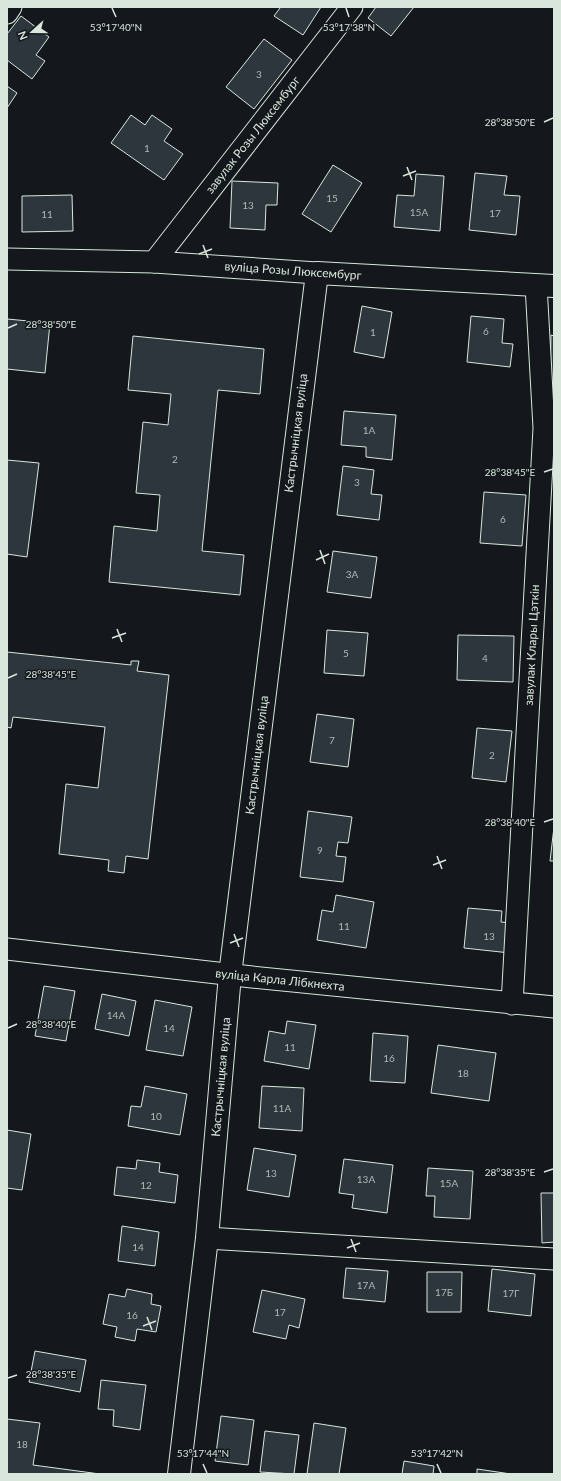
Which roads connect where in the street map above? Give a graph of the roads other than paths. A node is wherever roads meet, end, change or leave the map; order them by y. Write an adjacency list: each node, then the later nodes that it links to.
1 (11, 7): 3 (street)
2 (352, 7): 5 (street, завулак Розы Люксембург)
3 (7, 13)
4 (7, 259): 5 (street, вуліца Розы Люксембург)
5 (154, 262): 6 (street, вуліца Розы Люксембург)
6 (316, 273): 7 (street, вуліца Розы Люксембург); 9 (street, Кастрычніцкая вуліца)
7 (545, 286): 10 (street, завулак Клары Цэткін)
8 (7, 949): 9 (street, вуліца Карла Лібкнехта)
9 (230, 975): 10 (street, вуліца Карла Лібкнехта); 12 (street, Кастрычніцкая вуліца)
10 (512, 1004): 11 (street, вуліца Карла Лібкнехта)
11 (554, 1008)
12 (207, 1238): 13 (street); 14 (street, Кастрычніцкая вуліца)
13 (554, 1259)
14 (179, 1474)

